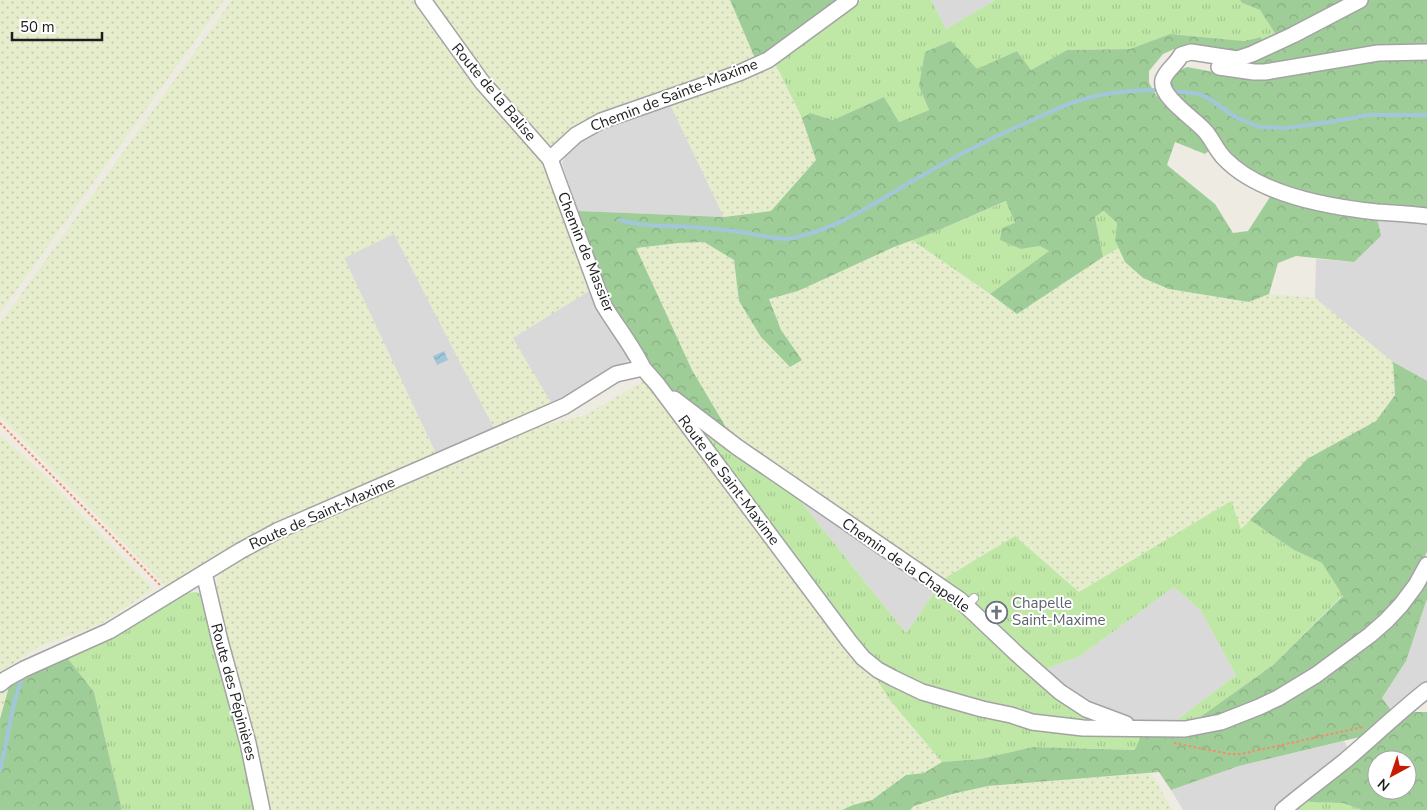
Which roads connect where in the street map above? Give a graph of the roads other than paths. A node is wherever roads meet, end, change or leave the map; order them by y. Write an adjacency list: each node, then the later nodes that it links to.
1 (423, 0): 6 (street, Route de la Balise)
2 (850, 0): 6 (street, Chemin de Sainte-Maxime)
3 (1360, 0): 5 (street)
4 (1427, 52): 5 (street)
5 (1178, 61): 7 (street)
6 (550, 159): 8 (street, Chemin de Massier)
7 (1427, 216)
8 (643, 368): 9 (street, Route de Saint-Maxime); 11 (street, Route de Saint-Maxime)
9 (661, 389): 14 (street, Chemin de la Chapelle); 14 (street, Route de Saint-Maxime)
10 (1427, 565): 14 (street, Route de Saint-Maxime)
11 (204, 574): 12 (street, Route de Saint-Maxime); 15 (street, Route des Pépinières)
12 (0, 684)
13 (1427, 690): 16 (street)
14 (1137, 728)
15 (262, 810)
16 (1283, 810)

